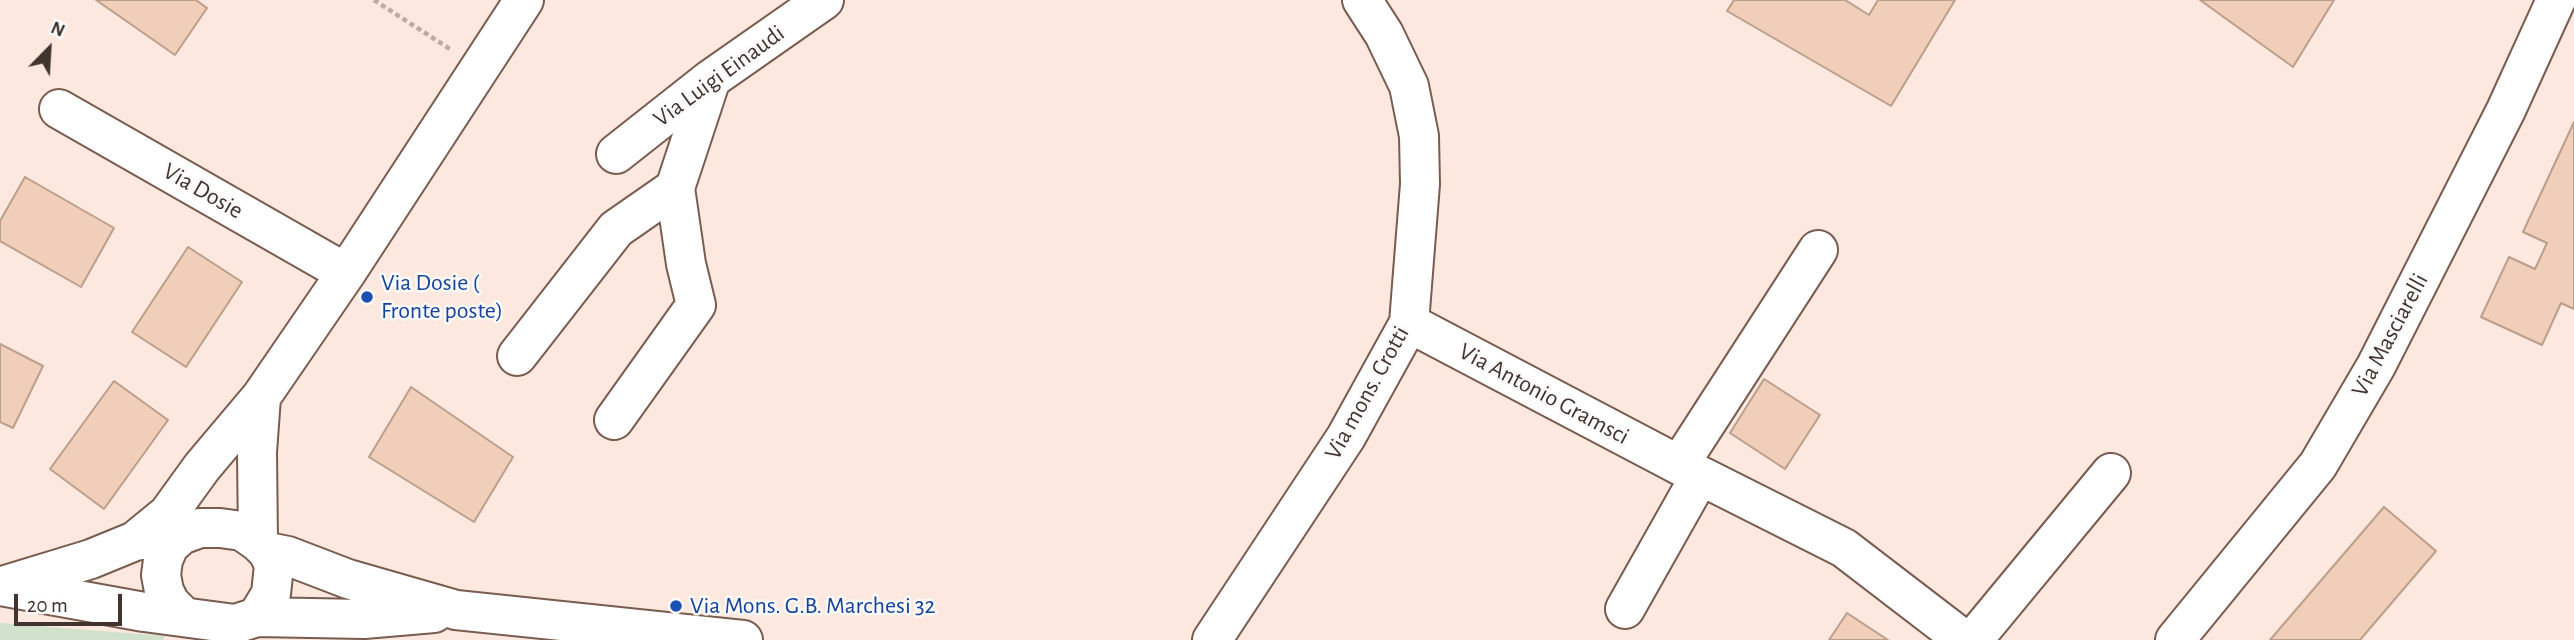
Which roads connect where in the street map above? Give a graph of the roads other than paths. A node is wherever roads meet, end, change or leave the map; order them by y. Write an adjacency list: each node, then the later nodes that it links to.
1 (524, 0): 10 (street)
2 (824, 0): 5 (street, Via Luigi Einaudi)
3 (1362, 0): 11 (street, Via mons. Crotti)
4 (2556, 0): 28 (street, Via Masciarelli)
5 (711, 79): 7 (street, Via Luigi Einaudi); 8 (street)
6 (59, 109): 10 (street, Via Dosie)
7 (616, 154)
8 (676, 188): 12 (street); 14 (street)
9 (1818, 250): 15 (street)
10 (346, 273): 13 (street)
11 (1409, 323): 15 (street, Via Antonio Gramsci); 25 (street, Via mons. Crotti)
12 (517, 356)
13 (261, 397): 17 (street); 18 (street)
14 (614, 420)
15 (1689, 470): 20 (street); 26 (street, Via Antonio Gramsci)
16 (2110, 473): 27 (street)
17 (174, 524): 18 (street); 19 (street); 22 (street)
18 (263, 547): 21 (street); 23 (street)
19 (2, 586): 22 (street)
20 (1625, 609)
21 (456, 610): 23 (street); 24 (street)
22 (182, 615): 23 (street)
23 (257, 617)
24 (743, 640)
25 (1212, 640)
26 (1964, 640)
27 (1973, 640)
28 (2175, 640)

